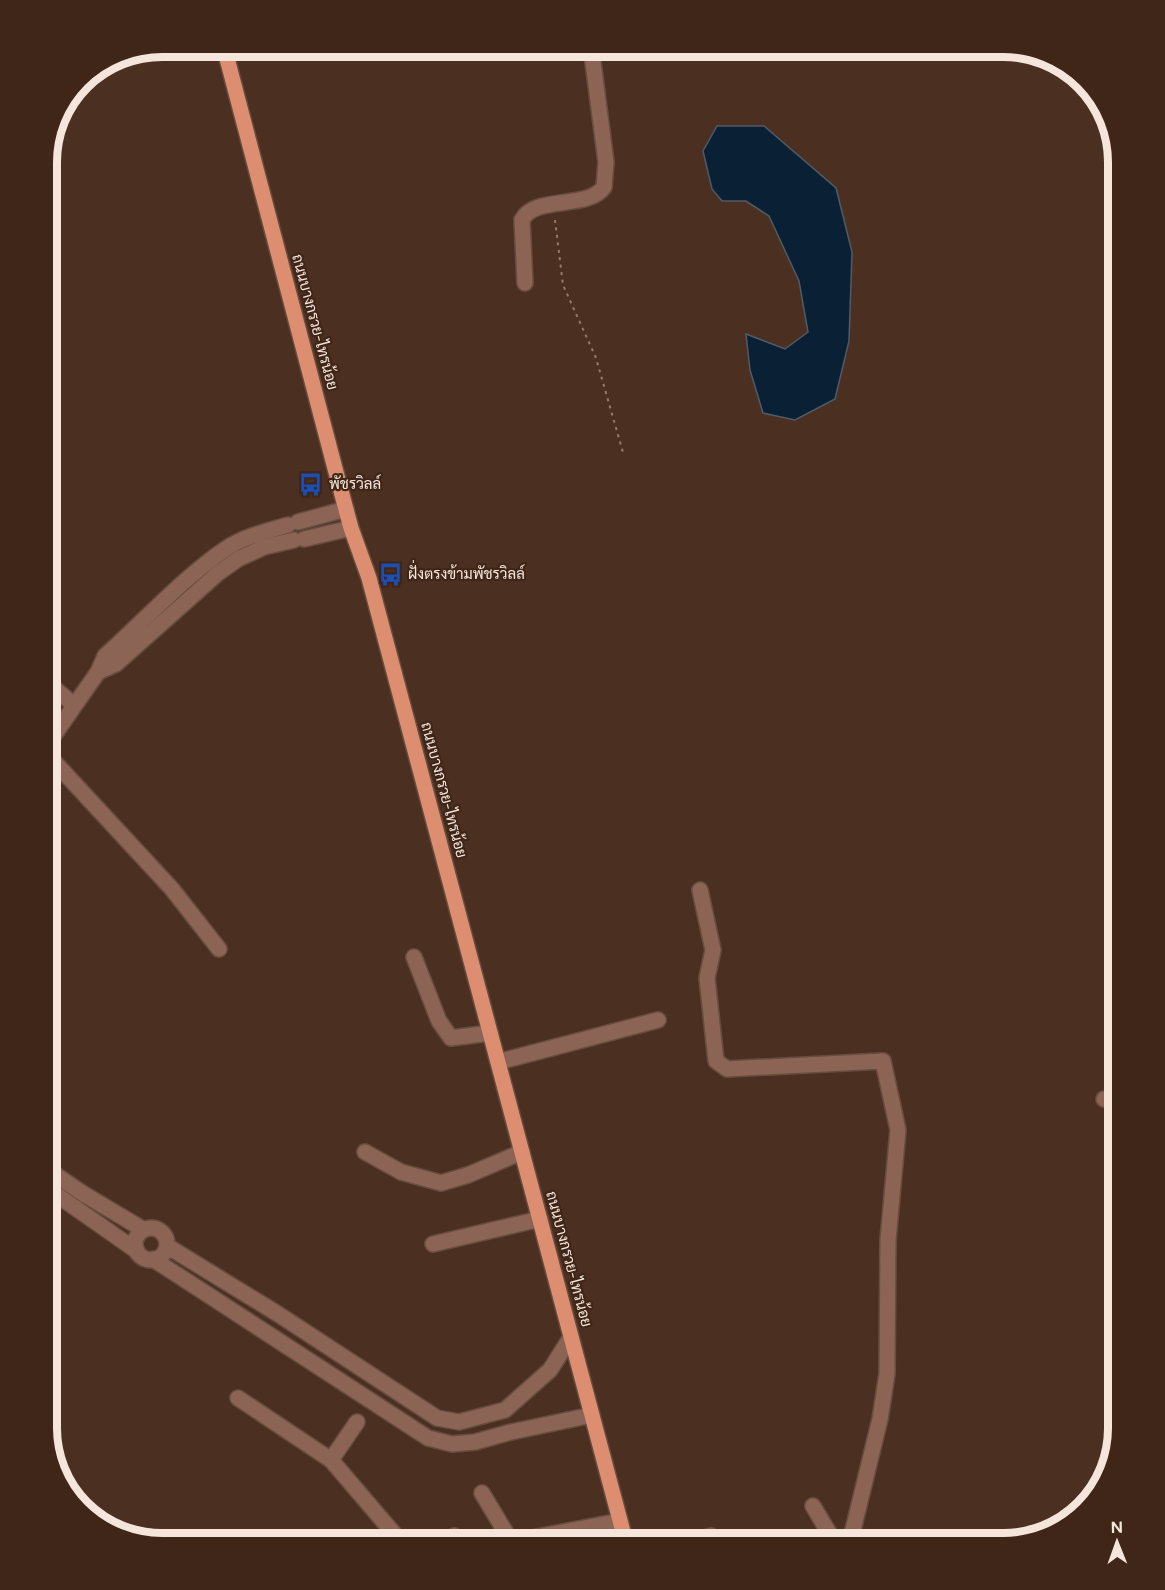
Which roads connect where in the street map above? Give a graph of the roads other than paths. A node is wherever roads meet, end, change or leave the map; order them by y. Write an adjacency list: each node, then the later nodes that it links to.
1 (227, 57): 4 (main road, ถนนบางกรวย-ไทรน้อย)
2 (592, 57): 3 (street)
3 (525, 283)
4 (346, 509): 5 (main road, ถนนบางกรวย-ไทรน้อย); 6 (street)
5 (351, 528): 6 (street); 15 (main road, ถนนบางกรวย-ไทรน้อย)
6 (233, 553): 8 (street)
7 (57, 691): 8 (street)
8 (74, 705): 9 (street)
9 (57, 730)
10 (57, 764): 12 (street)
11 (700, 890): 47 (street)
12 (219, 950)
13 (414, 957): 15 (street)
14 (658, 1020): 16 (street)
15 (490, 1033): 16 (main road, ถนนบางกรวย-ไทรน้อย)
16 (498, 1062): 18 (main road, ถนนบางกรวย-ไทรน้อย)
17 (365, 1152): 18 (street)
18 (522, 1152): 22 (main road, ถนนบางกรวย-ไทรน้อย)
19 (57, 1180): 21 (street)
20 (57, 1192): 21 (street)
21 (78, 1200): 23 (street); 26 (street)
22 (540, 1219): 24 (street); 30 (main road, ถนนบางกรวย-ไทรน้อย)
23 (144, 1230): 25 (street); 26 (street)
24 (433, 1244)
25 (167, 1246): 27 (street); 28 (street)
26 (137, 1251): 27 (street)
27 (153, 1260): 29 (street)
28 (278, 1314): 29 (street); 31 (street)
29 (264, 1332): 33 (street)
30 (571, 1337): 34 (street); 35 (main road, ถนนบางกรวย-ไทรน้อย)
31 (388, 1385): 33 (street); 34 (street)
32 (238, 1398): 38 (street)
33 (374, 1404): 37 (street)
34 (505, 1410): 37 (street)
35 (592, 1415): 37 (street); 41 (main road, ถนนบางกรวย-ไทรน้อย)
36 (357, 1422): 38 (street)
37 (511, 1432)
38 (330, 1460): 42 (street)
39 (482, 1493): 43 (street)
40 (813, 1506): 46 (street)
41 (620, 1521): 44 (street); 45 (main road, ถนนบางกรวย-ไทรน้อย)
42 (393, 1533)
43 (506, 1533)
44 (586, 1533)
45 (623, 1533)
46 (829, 1533)
47 (852, 1533)

